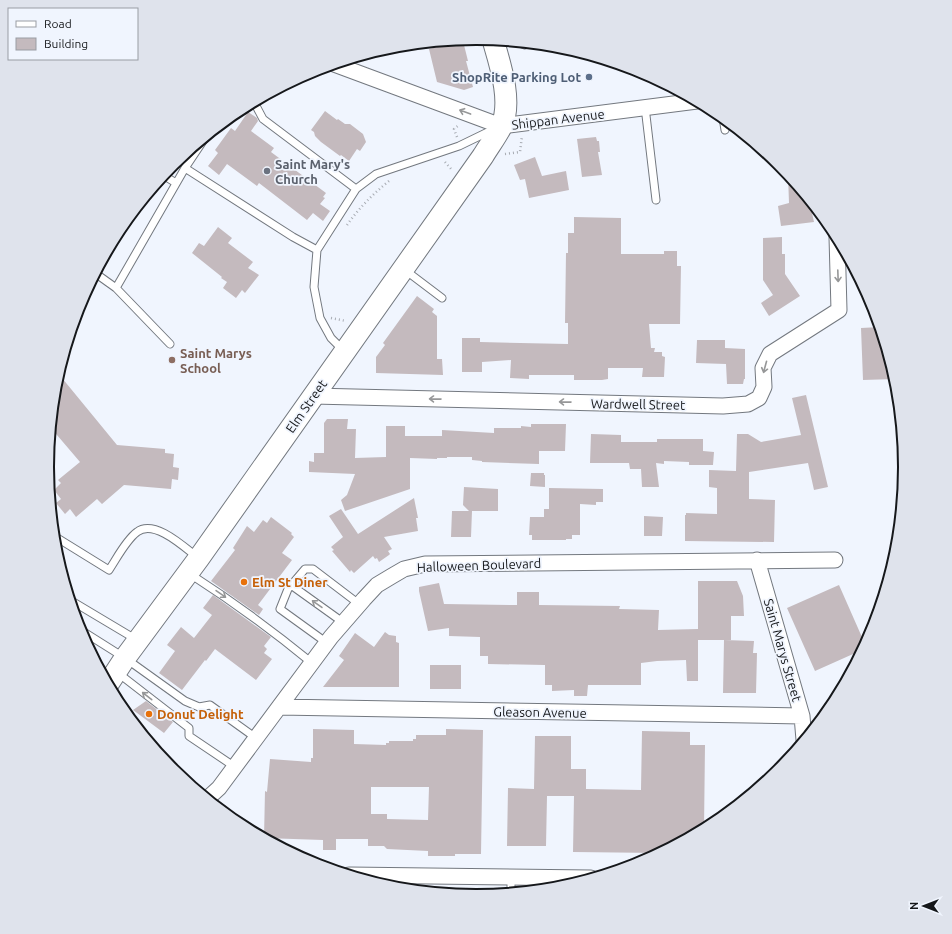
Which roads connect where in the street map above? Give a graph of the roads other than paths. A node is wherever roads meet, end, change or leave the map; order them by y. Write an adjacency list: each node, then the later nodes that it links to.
1 (495, 46): 6 (main road)
2 (341, 67): 6 (street, Shippan Avenue, one-way to 2)
3 (687, 102): 5 (street, Shippan Avenue)
4 (257, 107): 13 (lane)
5 (645, 107): 6 (street, Shippan Avenue); 14 (lane)
6 (502, 126): 13 (lane); 17 (main road, Elm Street)
7 (724, 126): 8 (lane)
8 (725, 130)
9 (195, 153): 10 (lane)
10 (185, 168): 12 (lane); 15 (lane)
11 (169, 179): 12 (lane)
12 (176, 183): 19 (lane)
13 (356, 189): 15 (lane)
14 (656, 200)
15 (317, 250): 22 (lane)
16 (837, 250): 23 (street, Wardwell Street, one-way to 23)
17 (403, 269): 20 (lane); 22 (main road, Elm Street)
18 (100, 277): 19 (lane)
19 (116, 288): 21 (lane)
20 (442, 298)
21 (170, 344)
22 (344, 352): 23 (main road, Elm Street)
23 (313, 396): 27 (main road, Elm Street)
24 (61, 540): 27 (lane)
25 (757, 560): 26 (street, Halloween Boulevard); 30 (street, Halloween Boulevard); 38 (street, Saint Marys Street)
26 (835, 560)
27 (193, 565): 32 (main road, Elm Street); 35 (lane, one-way to 35)
28 (291, 585): 30 (lane); 31 (lane, one-way to 28); 33 (lane)
29 (76, 604): 32 (lane)
30 (359, 604): 31 (street, Halloween Boulevard)
31 (344, 623): 33 (street, Halloween Boulevard)
32 (138, 641): 36 (main road, Elm Street)
33 (327, 643): 35 (street, Halloween Boulevard)
34 (95, 647): 36 (lane)
35 (312, 663): 37 (street, Halloween Boulevard)
36 (116, 671): 40 (lane); 41 (lane, one-way to 36)
37 (279, 707): 38 (street, Gleason Avenue); 40 (street, Halloween Boulevard)
38 (802, 716): 39 (street, Saint Marys Street)
39 (803, 733)
40 (256, 738): 41 (street, Halloween Boulevard)
41 (235, 767): 42 (street, Halloween Boulevard)
42 (211, 796)
43 (511, 877): 44 (street); 45 (street); 46 (lane)
44 (573, 878)
45 (394, 881)
46 (511, 887)

